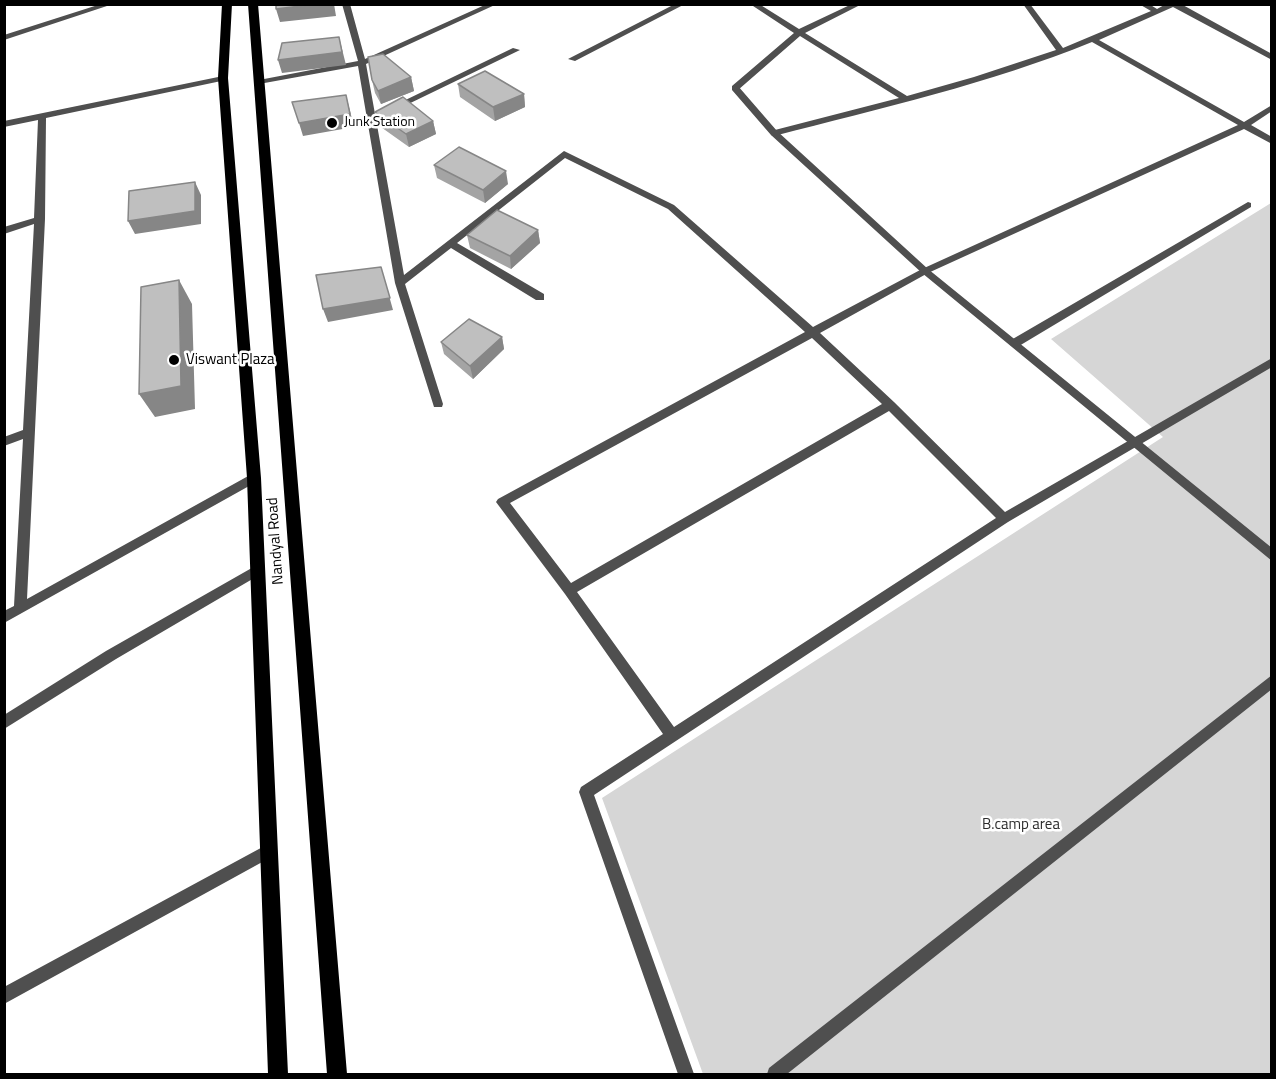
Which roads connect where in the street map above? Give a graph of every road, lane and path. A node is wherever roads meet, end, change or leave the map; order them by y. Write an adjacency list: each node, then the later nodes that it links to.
1 (110, 4): 14 (street)
2 (227, 4): 21 (main road, Nandyal Road)
3 (254, 4): 22 (main road, Nandyal Road)
4 (346, 4): 20 (street)
5 (494, 4): 20 (street)
6 (681, 4): 19 (street)
7 (753, 4): 13 (street)
8 (859, 4): 13 (street)
9 (1026, 4): 17 (street)
10 (1142, 4): 12 (street)
11 (1174, 4): 12 (street); 18 (street)
12 (1158, 12): 15 (street)
13 (800, 32): 23 (street); 29 (street)
14 (4, 38)
15 (1092, 39): 17 (street); 28 (street)
16 (516, 50): 26 (street)
17 (1061, 51): 23 (street)
18 (1272, 58)
19 (572, 59)
20 (362, 63): 22 (street); 26 (street)
21 (222, 78): 25 (street); 46 (main road, Nandyal Road)
22 (259, 82): 60 (main road, Nandyal Road)
23 (907, 99): 29 (street)
24 (1272, 107): 28 (street)
25 (42, 116): 27 (street); 32 (street)
26 (372, 118): 36 (street)
27 (4, 124)
28 (1245, 125): 30 (street); 35 (street)
29 (774, 133): 35 (street)
30 (1272, 141)
31 (1248, 205): 39 (street)
32 (40, 219): 33 (street); 43 (street)
33 (4, 231)
34 (450, 243): 36 (street); 37 (street); 38 (street)
35 (925, 271): 38 (street); 39 (street)
36 (400, 283): 41 (street)
37 (540, 297)
38 (812, 332): 42 (street); 50 (street)
39 (1015, 343): 44 (street)
40 (1272, 362): 44 (street)
41 (438, 404)
42 (890, 405): 47 (street); 50 (street)
43 (27, 433): 45 (street); 51 (street)
44 (1133, 441): 47 (street); 48 (street)
45 (4, 442)
46 (254, 478): 49 (main road, Nandyal Road); 51 (street)
47 (1004, 519): 55 (street)
48 (1272, 556)
49 (257, 570): 54 (street); 56 (main road, Nandyal Road)
50 (568, 590): 55 (street)
51 (20, 608): 52 (street)
52 (4, 618)
53 (1272, 681): 61 (street)
54 (4, 723)
55 (672, 736): 58 (street)
56 (270, 850): 57 (street); 59 (main road, Nandyal Road)
57 (4, 996)
58 (682, 1072)
59 (278, 1074)
60 (337, 1074)
61 (775, 1074)

